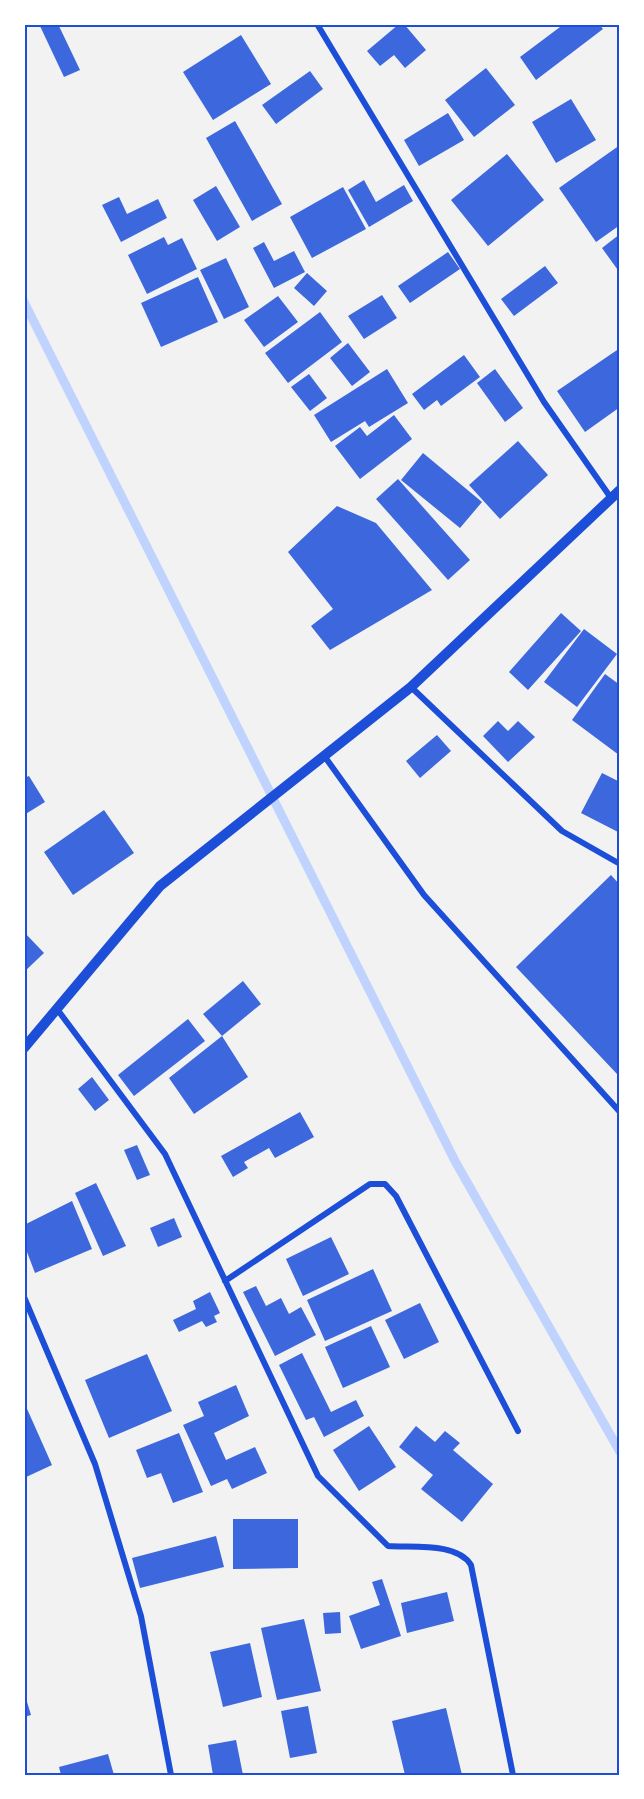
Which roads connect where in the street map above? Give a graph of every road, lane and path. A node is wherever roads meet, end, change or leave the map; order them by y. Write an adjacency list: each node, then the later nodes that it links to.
1 (317, 24): 3 (street)
2 (620, 490): 3 (street)
3 (611, 498): 4 (street)
4 (411, 687): 5 (street); 6 (street)
5 (325, 757): 7 (street); 9 (street)
6 (620, 864)
7 (57, 1009): 8 (street); 10 (street)
8 (24, 1048)
9 (620, 1112)
10 (225, 1281): 12 (street); 14 (street)
11 (24, 1297): 13 (street)
12 (519, 1431)
13 (171, 1775)
14 (513, 1775)

